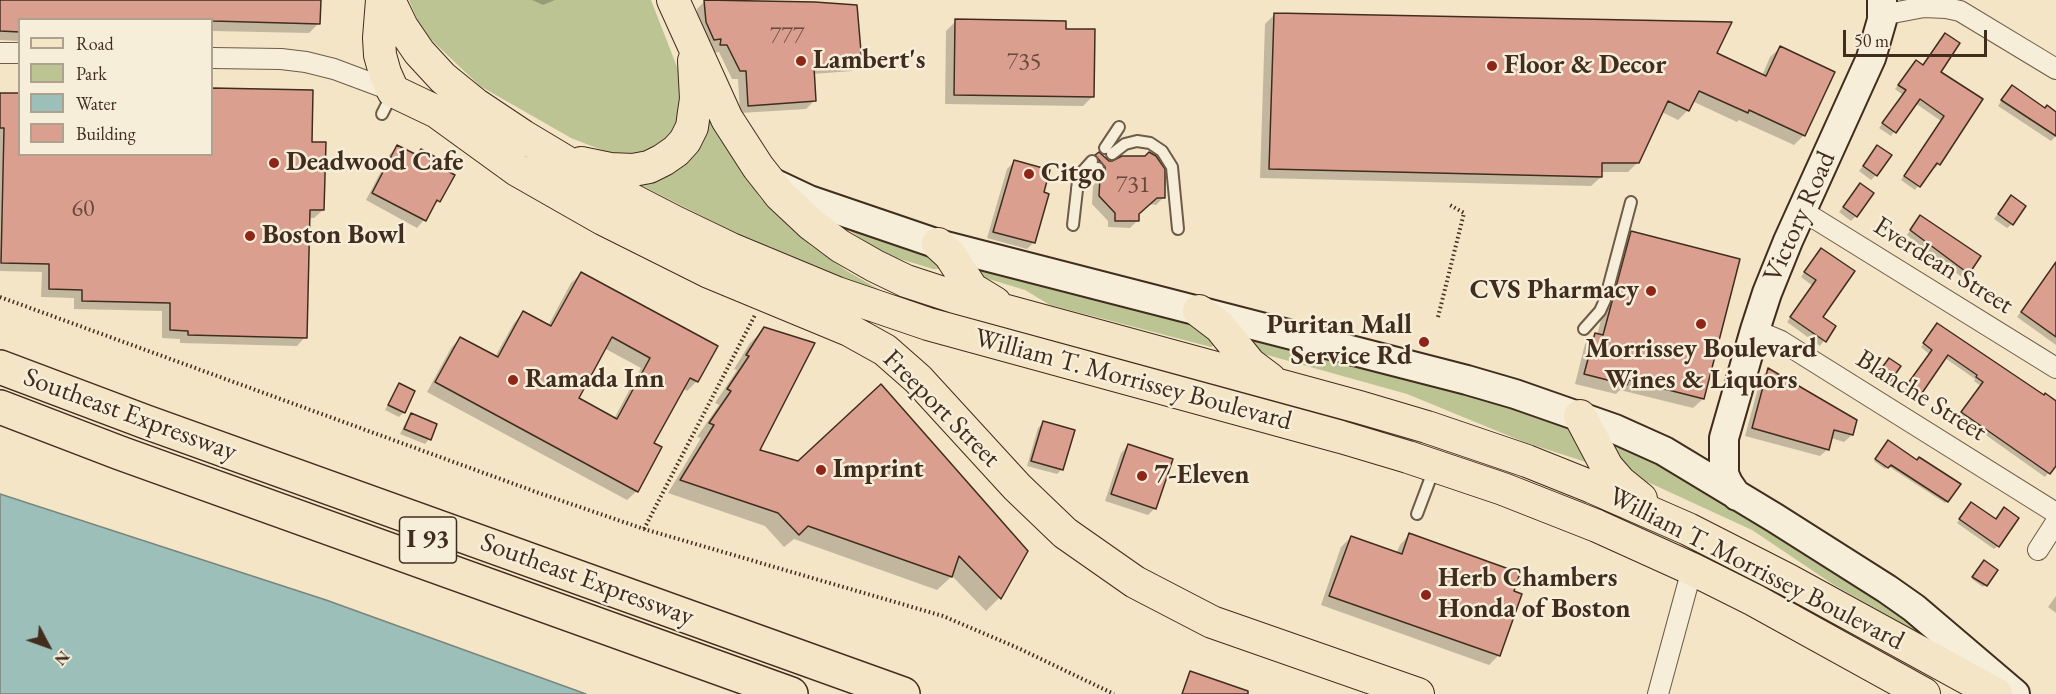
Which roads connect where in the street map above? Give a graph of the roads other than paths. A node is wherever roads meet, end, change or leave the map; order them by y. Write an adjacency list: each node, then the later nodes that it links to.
1 (382, 0): 10 (main road)
2 (389, 0): 11 (main road, William T. Morrissey Boulevard)
3 (673, 0): 5 (main road, William T. Morrissey Boulevard)
4 (1882, 7): 9 (street); 18 (main road, Victory Road)
5 (693, 44): 14 (main road); 16 (main road, William T. Morrissey Boulevard)
6 (0, 52): 7 (street)
7 (18, 53)
8 (213, 58): 10 (street)
9 (2056, 69)
10 (382, 96): 12 (main road, Freeport Street)
11 (490, 115): 12 (main road); 14 (main road, William T. Morrissey Boulevard)
12 (451, 121): 22 (main road, Freeport Street)
13 (1119, 127): 20 (lane)
14 (551, 154): 22 (main road, William T. Morrissey Boulevard)
15 (1095, 164): 19 (lane)
16 (765, 177): 21 (main road); 24 (main road, William T. Morrissey Boulevard)
17 (1632, 202): 26 (lane)
18 (1801, 210): 27 (main road, Victory Road); 30 (street, Everdean Street)
19 (1073, 225)
20 (1178, 229)
21 (938, 244): 23 (main road); 24 (main road)
22 (752, 280): 25 (main road, William T. Morrissey Boulevard); 28 (main road, Freeport Street)
23 (1199, 311): 32 (main road); 34 (main road)
24 (1023, 316): 32 (main road, William T. Morrissey Boulevard)
25 (928, 324): 28 (main road); 38 (main road, William T. Morrissey Boulevard)
26 (1584, 329)
27 (1755, 330): 36 (main road, Victory Road); 40 (street, Blanche Street)
28 (902, 363): 50 (main road, Freeport Street)
29 (0, 367): 49 (highway, Southeast Expressway / I 93)
30 (2056, 368)
31 (0, 386): 48 (highway, I 93)
32 (1292, 389): 43 (main road, William T. Morrissey Boulevard)
33 (0, 407): 47 (highway, I 93)
34 (1580, 416): 37 (main road); 43 (main road)
35 (0, 425): 46 (highway, Southeast Expressway / I 93)
36 (1724, 438): 37 (main road); 39 (main road, Victory Road)
37 (1664, 451): 39 (main road)
38 (1435, 465): 41 (lane); 45 (main road, William T. Morrissey Boulevard)
39 (1737, 496): 54 (main road)
40 (2056, 513)
41 (1417, 514)
42 (2056, 522): 44 (street)
43 (1688, 529): 53 (main road, William T. Morrissey Boulevard)
44 (2038, 550)
45 (1692, 569): 51 (street); 52 (main road, William T. Morrissey Boulevard)
46 (739, 694)
47 (791, 694)
48 (857, 694)
49 (903, 694)
50 (1418, 694)
51 (1658, 694)
52 (1924, 694)
53 (1996, 694)
54 (2015, 694)

